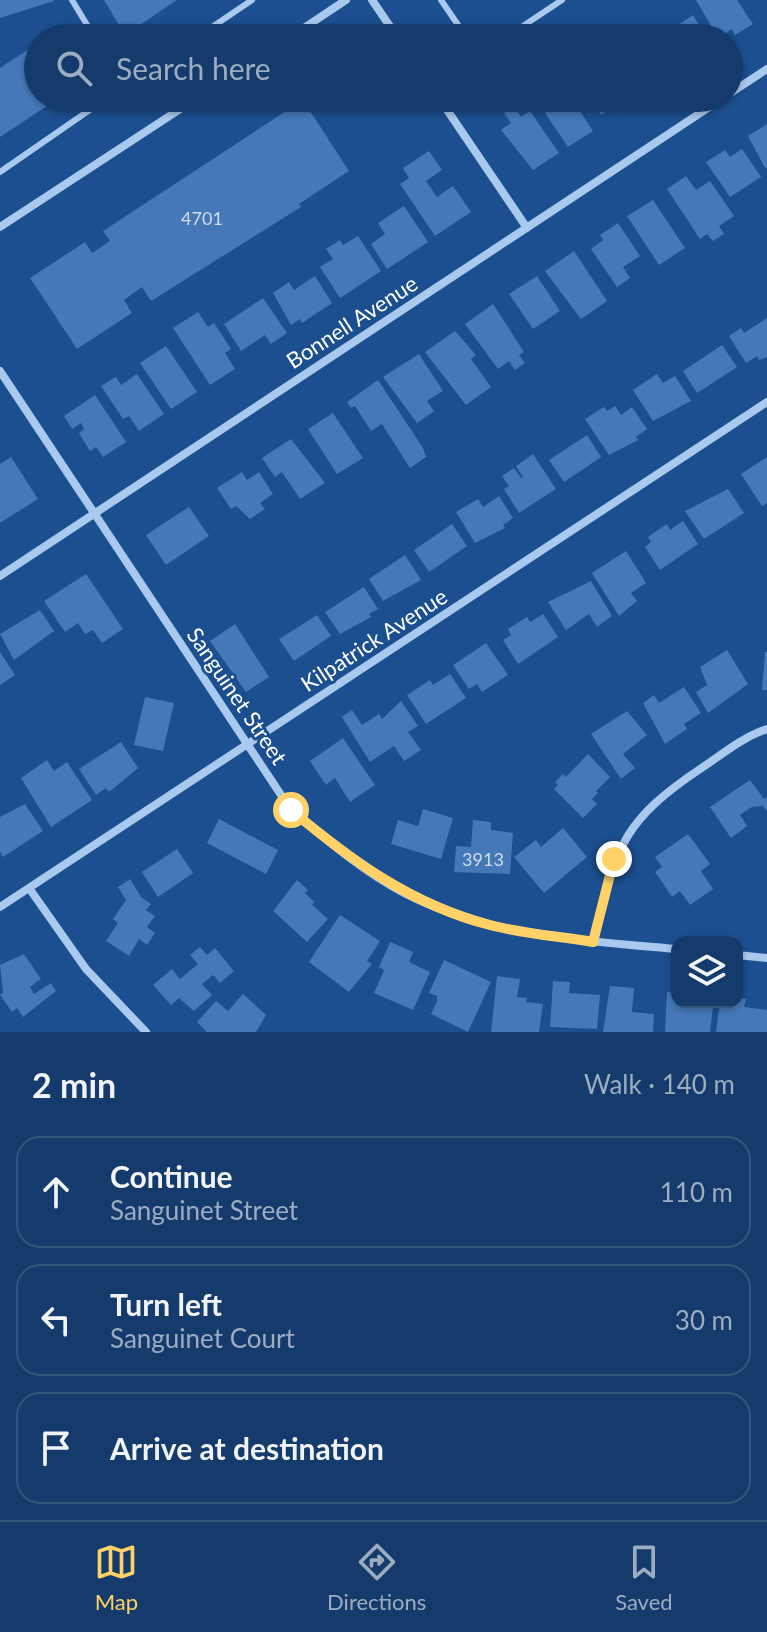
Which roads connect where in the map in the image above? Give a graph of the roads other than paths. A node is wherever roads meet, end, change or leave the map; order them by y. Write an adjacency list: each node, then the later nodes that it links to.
1 (72, 0): 7 (lane)
2 (252, 0): 8 (lane)
3 (346, 0): 9 (street)
4 (372, 0): 10 (street)
5 (441, 0): 11 (lane)
6 (562, 0): 12 (lane)
7 (87, 24)
8 (217, 24)
9 (310, 24)
10 (388, 24)
11 (457, 24)
12 (526, 24)
13 (767, 69): 14 (street)
14 (743, 85)
15 (87, 112): 19 (lane)
16 (176, 112): 20 (street)
17 (448, 112): 21 (street)
18 (702, 112): 21 (street, Bonnell Avenue)
19 (0, 172)
20 (0, 227)
21 (527, 228): 24 (street, Bonnell Avenue)
22 (0, 371): 24 (street, Sanguinet Street)
23 (767, 402): 27 (street, Kilpatrick Avenue)
24 (94, 514): 25 (street, Bonnell Avenue); 27 (street, Sanguinet Street)
25 (0, 576)
26 (767, 729): 30 (street)
27 (247, 745): 28 (street, Kilpatrick Avenue); 30 (street, Sanguinet Street)
28 (29, 888): 29 (street, Kilpatrick Avenue); 34 (street)
29 (0, 907)
30 (593, 942): 31 (street, Sanguinet Street)
31 (671, 948)
32 (743, 956): 33 (street)
33 (767, 958)
34 (146, 1032)

